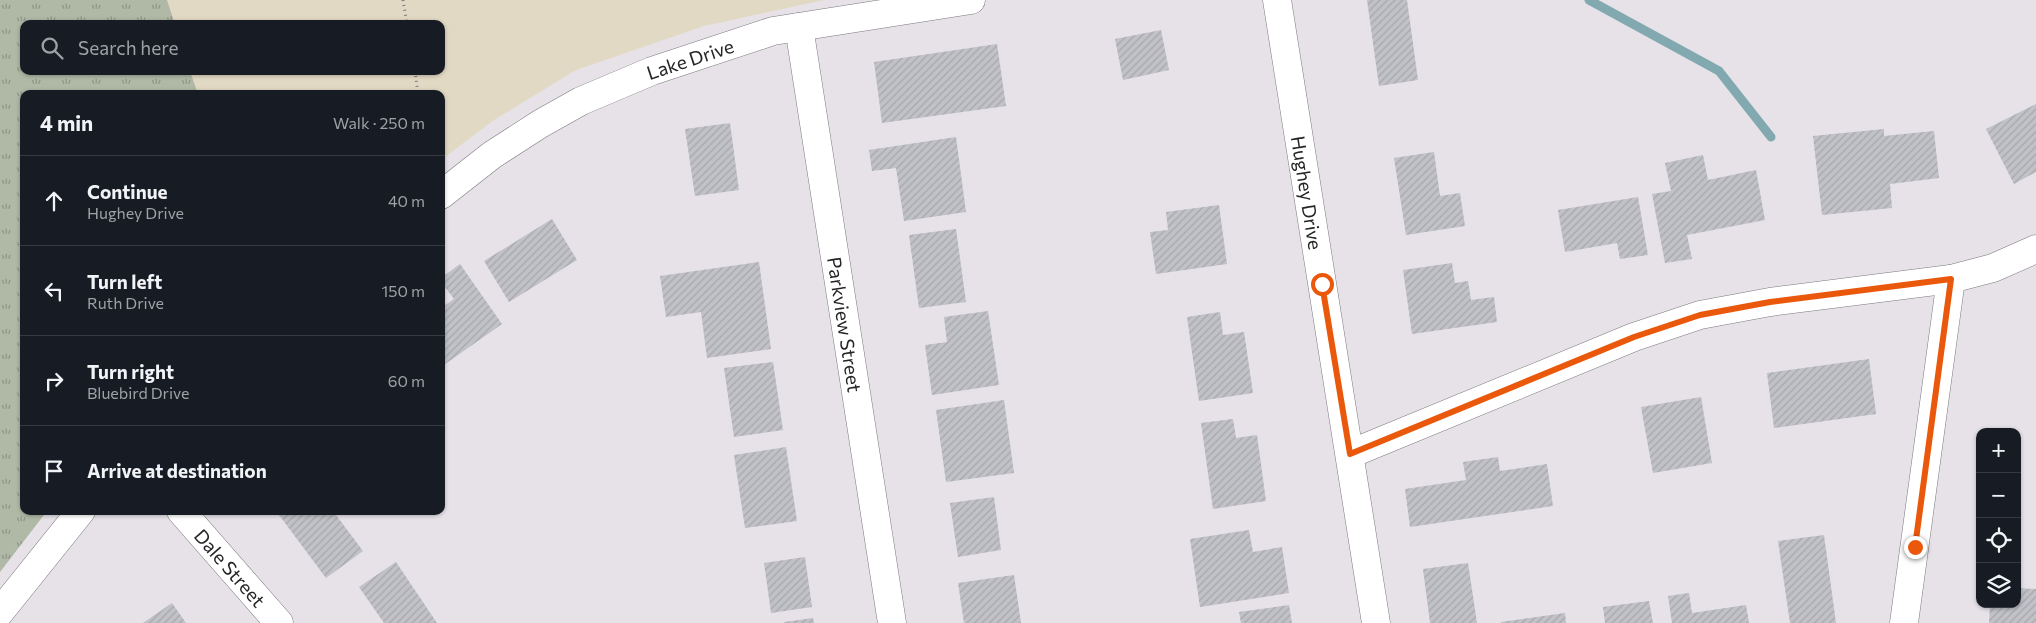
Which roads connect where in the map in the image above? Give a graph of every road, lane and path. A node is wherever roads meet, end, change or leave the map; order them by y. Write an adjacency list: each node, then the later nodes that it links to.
1 (403, 0): 4 (path)
2 (971, 0): 5 (street, Lake Drive)
3 (1277, 0): 11 (street, Hughey Drive)
4 (406, 20)
5 (799, 27): 8 (street, Lake Drive); 16 (street, Parkview Street)
6 (416, 75): 7 (path)
7 (417, 90)
8 (445, 192)
9 (2036, 249): 10 (street)
10 (1951, 279): 11 (street); 18 (street)
11 (1350, 454): 17 (street, Hughey Drive)
12 (78, 515): 14 (street)
13 (184, 515): 15 (street, Dale Street)
14 (0, 612)
15 (279, 623)
16 (892, 623)
17 (1376, 623)
18 (1904, 623)

